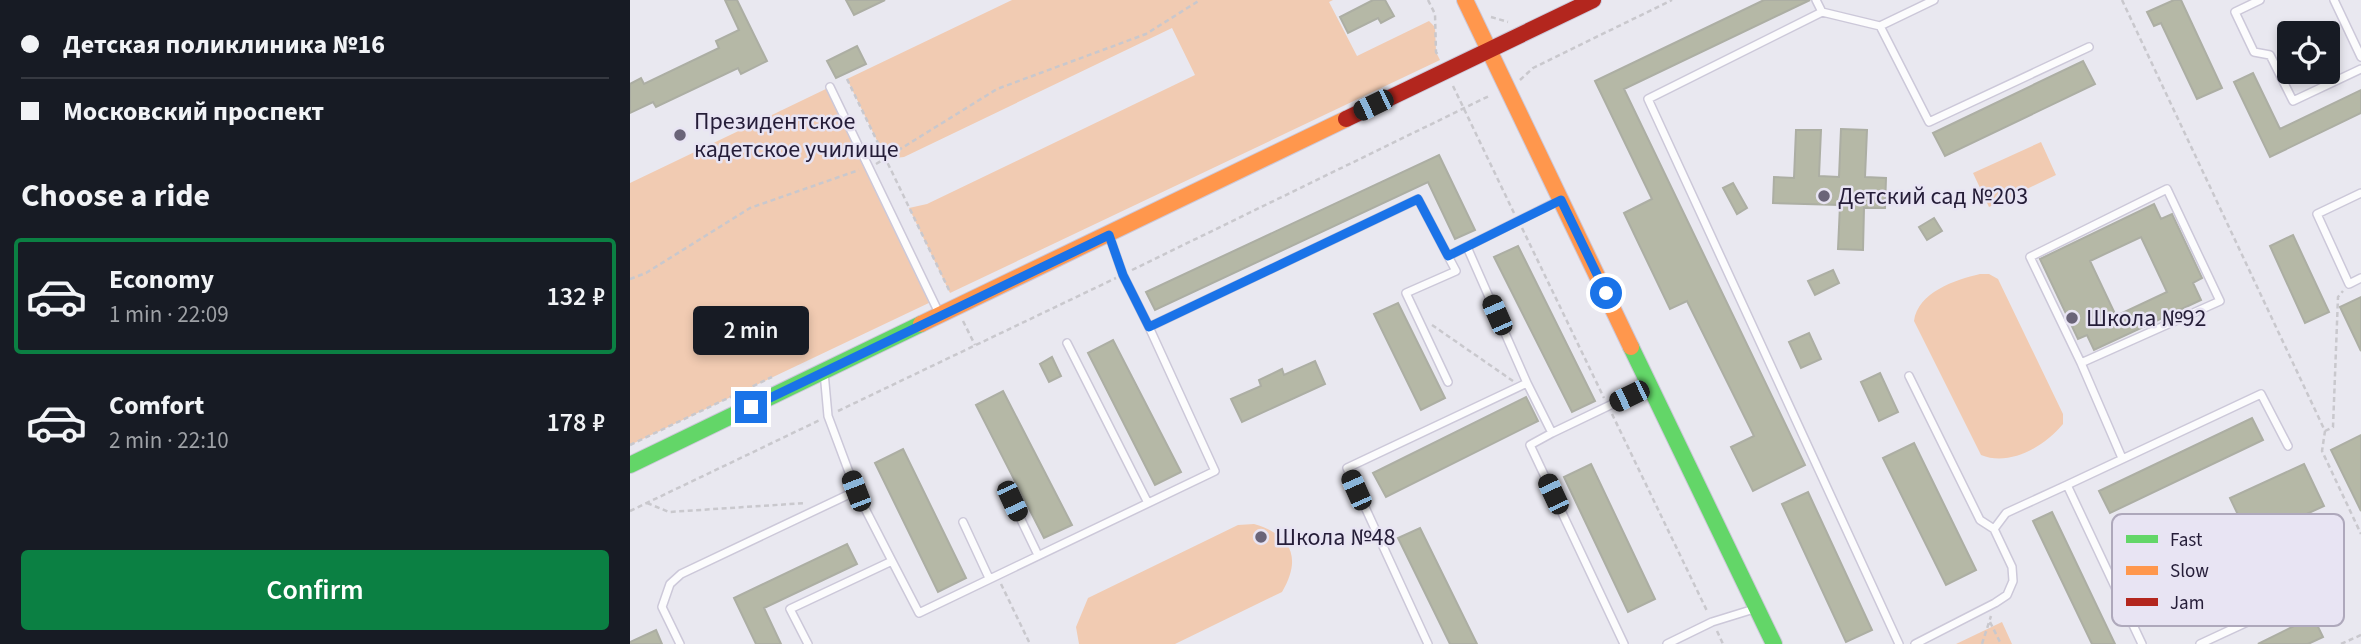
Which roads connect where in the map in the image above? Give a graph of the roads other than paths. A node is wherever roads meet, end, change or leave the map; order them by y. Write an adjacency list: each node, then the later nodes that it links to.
1 (1465, 0): 10 (street)
2 (1593, 0): 10 (street)
3 (1816, 0): 7 (lane)
4 (1934, 0): 8 (lane)
5 (2260, 0): 12 (lane)
6 (2334, 0): 11 (lane)
7 (1822, 12): 8 (lane); 52 (lane)
8 (1880, 26): 9 (lane)
9 (2090, 47)
10 (1489, 48): 15 (street); 16 (street)
11 (2361, 57)
12 (2361, 69)
13 (830, 87): 20 (lane)
14 (2361, 193): 19 (lane)
15 (1561, 200): 17 (lane); 28 (street)
16 (1109, 235): 20 (street); 21 (lane)
17 (1467, 247): 18 (lane); 27 (lane)
18 (1448, 256): 21 (lane); 26 (lane)
19 (2361, 278)
20 (941, 316): 24 (street)
21 (1149, 327): 36 (lane)
22 (1067, 343): 36 (lane)
23 (2081, 363): 23 (lane); 31 (lane)
24 (824, 372): 32 (street); 34 (lane)
25 (1909, 376): 38 (lane)
26 (1448, 382)
27 (1524, 384): 29 (lane); 48 (lane)
28 (1650, 386): 29 (lane); 43 (street)
29 (1552, 433): 49 (lane)
30 (2288, 446): 31 (lane)
31 (2122, 458): 33 (lane)
32 (630, 465)
33 (2067, 485): 38 (lane); 42 (lane)
34 (856, 491): 40 (lane); 46 (lane)
35 (1012, 501): 39 (lane)
36 (1148, 503): 39 (lane)
37 (963, 522): 41 (lane)
38 (1994, 529): 53 (lane)
39 (1038, 555): 41 (lane)
40 (892, 561): 41 (lane); 47 (lane)
41 (989, 578)
42 (2112, 580)
43 (1756, 608): 50 (lane); 51 (street)
44 (2134, 626): 54 (lane)
45 (2239, 626): 55 (lane)
46 (680, 644)
47 (808, 644)
48 (1428, 644)
49 (1624, 644)
50 (1667, 644)
51 (1773, 644)
52 (1899, 644)
53 (1915, 644)
54 (2142, 644)
55 (2200, 644)

